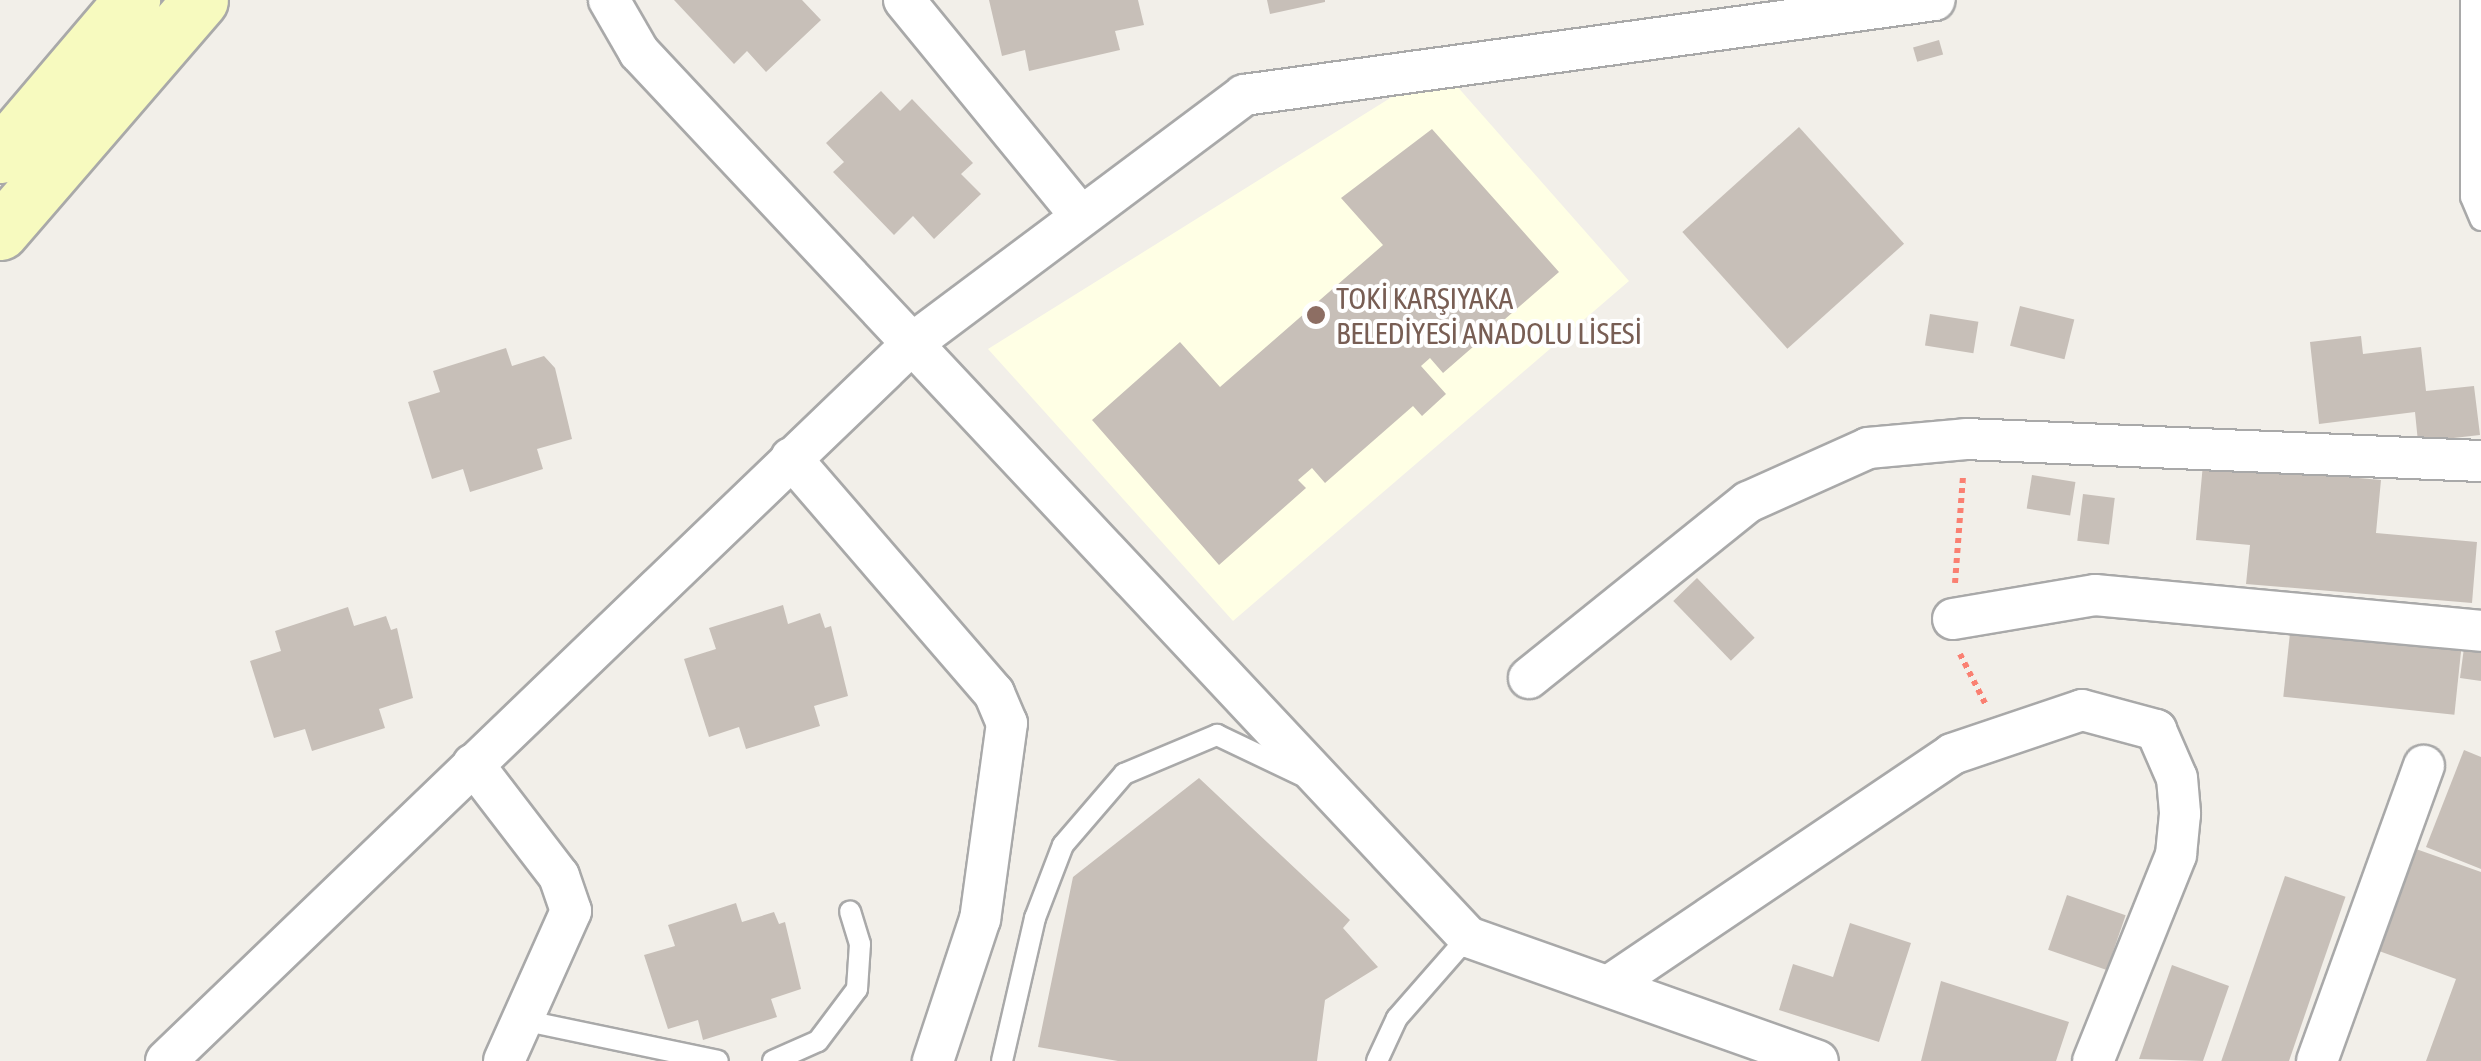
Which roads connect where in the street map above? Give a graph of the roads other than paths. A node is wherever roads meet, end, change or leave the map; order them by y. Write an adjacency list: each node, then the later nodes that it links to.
1 (132, 0): 7 (street)
2 (200, 0): 10 (street)
3 (609, 0): 11 (street)
4 (904, 0): 8 (street)
5 (1935, 0): 8 (street)
6 (2470, 0): 9 (lane)
7 (0, 155)
8 (1082, 216): 11 (street)
9 (2481, 220)
10 (0, 232)
11 (914, 342): 12 (street); 19 (street)
12 (791, 458): 17 (street); 28 (street)
13 (2481, 461): 16 (street)
14 (1952, 619): 15 (street)
15 (2481, 631)
16 (1529, 678)
17 (473, 764): 23 (street); 24 (street)
18 (2424, 766): 33 (street)
19 (1326, 786): 21 (street); 29 (lane)
20 (850, 912): 27 (lane)
21 (1468, 938): 22 (street); 30 (lane)
22 (1610, 985): 31 (street); 32 (street)
23 (522, 1020): 25 (street); 26 (lane)
24 (171, 1059)
25 (504, 1061)
26 (718, 1061)
27 (773, 1061)
28 (933, 1061)
29 (1002, 1061)
30 (1377, 1061)
31 (1818, 1061)
32 (2093, 1061)
33 (2318, 1061)

